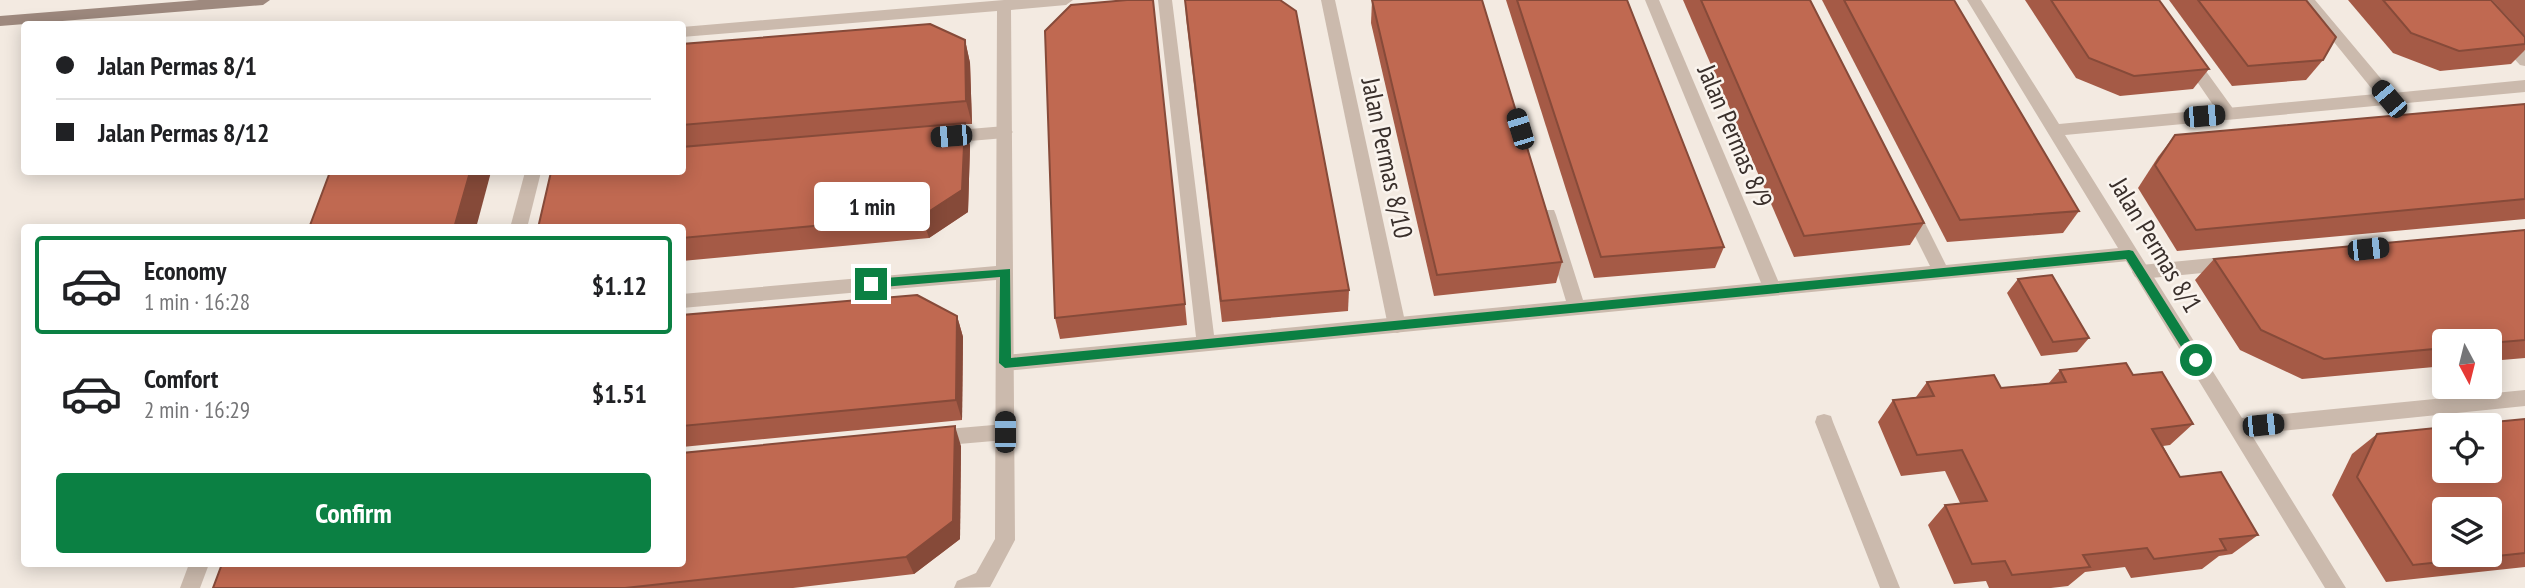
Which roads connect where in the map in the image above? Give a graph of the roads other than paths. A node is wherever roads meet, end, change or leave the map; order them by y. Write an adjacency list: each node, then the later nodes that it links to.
1 (263, 0): 9 (street)
2 (1066, 0): 8 (street)
3 (1166, 0): 33 (street)
4 (1328, 0): 32 (street, Jalan Permas 8/10)
5 (1652, 0): 29 (street, Jalan Permas 8/9)
6 (1974, 0): 17 (street, Jalan Permas 8/1)
7 (2307, 0): 15 (street)
8 (1004, 5): 11 (street); 18 (street)
9 (0, 21)
10 (2497, 30): 13 (street)
11 (686, 32)
12 (2180, 46): 16 (street)
13 (2525, 61)
14 (2525, 86): 15 (street)
15 (2389, 99): 16 (street)
16 (2228, 114): 17 (street)
17 (2056, 130): 24 (street, Jalan Permas 8/1)
18 (1005, 132): 19 (street); 26 (street)
19 (924, 138)
20 (532, 175): 23 (street)
21 (1541, 193): 31 (street)
22 (1905, 198): 28 (street)
23 (519, 224)
24 (2129, 254): 27 (street, Jalan Permas 8/1); 28 (street)
25 (2249, 261): 27 (street)
26 (1006, 272): 30 (street); 34 (street)
27 (2141, 272): 37 (street, Jalan Permas 8/1)
28 (1942, 273): 29 (street)
29 (1773, 290): 31 (street)
30 (686, 301)
31 (1577, 309): 32 (street)
32 (1397, 326): 33 (street)
33 (1206, 344): 34 (street)
34 (1005, 363): 38 (street)
35 (2525, 398): 37 (street)
36 (1824, 422): 43 (street)
37 (2237, 427): 44 (street, Jalan Permas 8/1)
38 (1005, 432): 39 (street); 42 (street)
39 (924, 439)
40 (198, 567): 41 (street)
41 (190, 588)
42 (964, 588)
43 (1890, 588)
44 (2336, 588)

